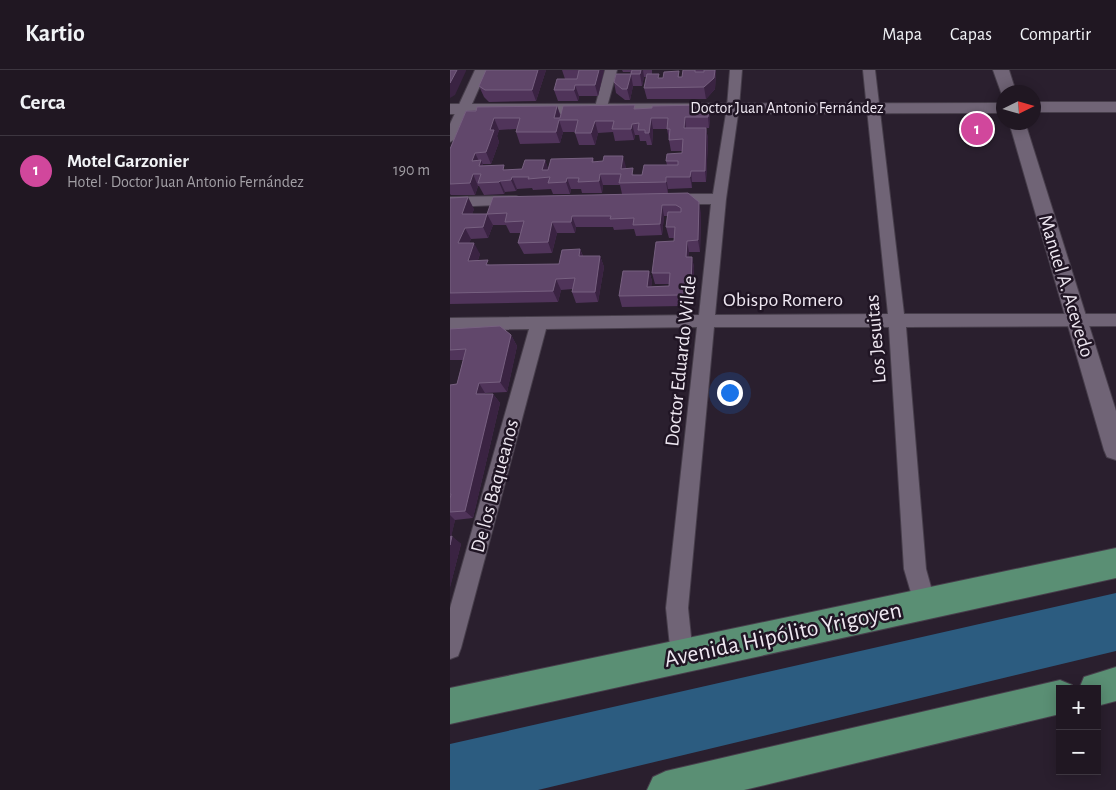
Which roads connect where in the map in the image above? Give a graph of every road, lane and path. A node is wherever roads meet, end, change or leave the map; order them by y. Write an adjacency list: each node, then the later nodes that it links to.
1 (481, 70): 12 (street)
2 (611, 70): 10 (street)
3 (736, 70): 7 (street, Doctor Eduardo Wilde)
4 (869, 70): 13 (street, Los Jesuitas)
5 (1001, 70): 6 (street)
6 (1006, 85)
7 (733, 107): 10 (street, Doctor Juan Antonio Fernández); 13 (street, Doctor Juan Antonio Fernández); 16 (street, Doctor Eduardo Wilde)
8 (1041, 107): 9 (street)
9 (1116, 107)
10 (601, 108): 12 (street, Doctor Juan Antonio Fernández)
11 (996, 108): 13 (street, Doctor Juan Antonio Fernández)
12 (457, 109): 15 (street)
13 (873, 109): 23 (street, Los Jesuitas)
14 (1019, 130): 20 (street, Manuel A. Acevedo)
15 (450, 138)
16 (719, 199): 17 (street); 22 (street, Doctor Eduardo Wilde)
17 (659, 200)
18 (530, 201): 19 (street)
19 (450, 202)
20 (1076, 320): 21 (street, Obispo Romero); 23 (street, Obispo Romero); 26 (street, Manuel A. Acevedo)
21 (1116, 320)
22 (706, 321): 23 (street, Obispo Romero); 25 (street, Obispo Romero); 30 (street, Doctor Eduardo Wilde)
23 (897, 322): 28 (street, Los Jesuitas)
24 (450, 324): 25 (street, Obispo Romero)
25 (539, 324): 29 (street, De los Baqueanos)
26 (1116, 450)
27 (1116, 563): 28 (highway, Avenida Hipólito Yrigoyen)
28 (925, 605): 30 (highway, Avenida Hipólito Yrigoyen)
29 (450, 648)
30 (682, 656): 32 (highway, Avenida Hipólito Yrigoyen)
31 (1056, 698): 33 (highway)
32 (450, 706)
33 (682, 788)

